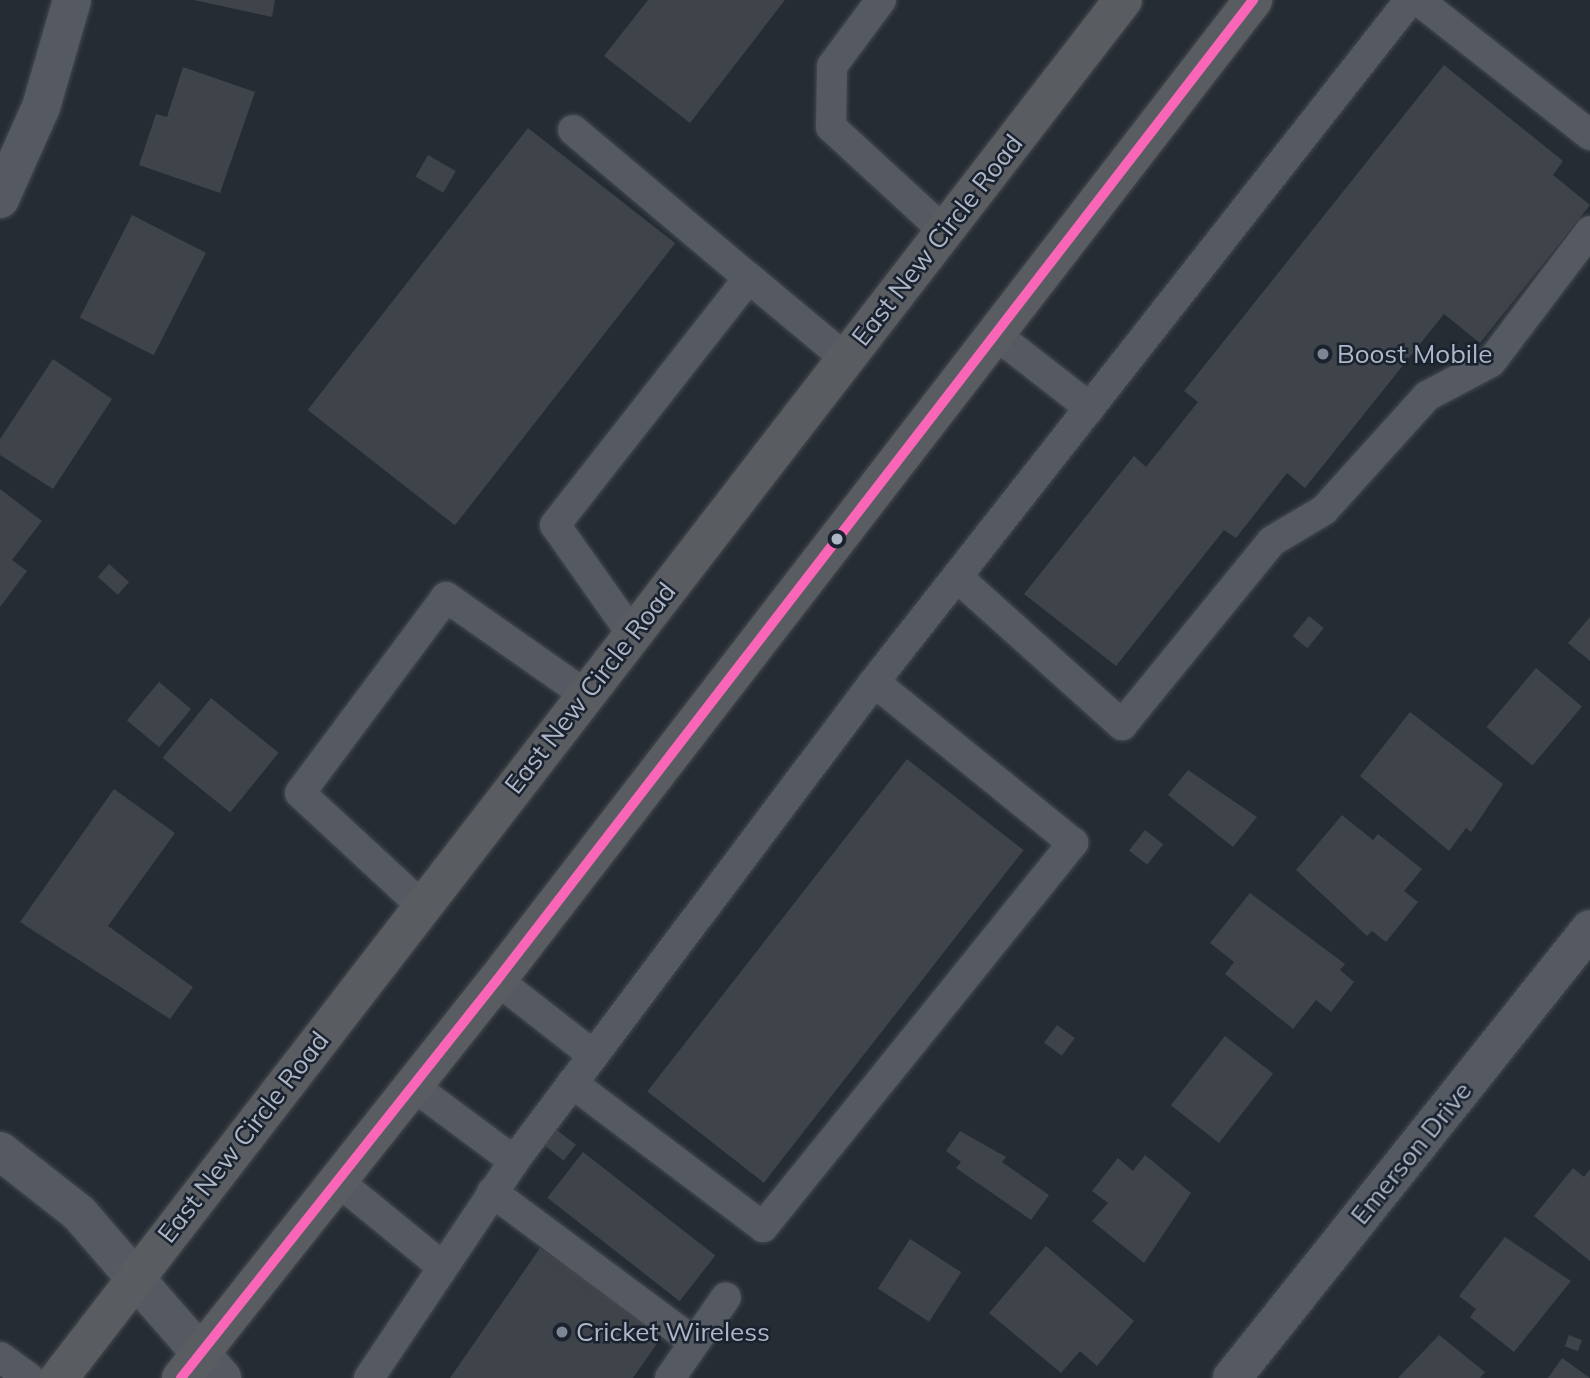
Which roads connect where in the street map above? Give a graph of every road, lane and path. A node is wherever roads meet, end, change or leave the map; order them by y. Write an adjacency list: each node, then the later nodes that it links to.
1 (72, 0): 9 (street)
2 (881, 0): 10 (lane)
3 (1123, 0): 10 (highway, East New Circle Road)
4 (1253, 0): 13 (highway)
5 (1410, 0): 15 (lane)
6 (1418, 0): 8 (lane)
7 (573, 130): 12 (lane)
8 (1590, 135)
9 (0, 199)
10 (944, 231): 14 (highway, East New Circle Road)
11 (1590, 231): 16 (lane)
12 (750, 278): 14 (lane); 17 (lane)
13 (995, 334): 15 (lane); 22 (highway)
14 (845, 358): 17 (highway, East New Circle Road)
15 (1090, 408): 16 (lane)
16 (957, 577): 18 (lane)
17 (632, 634): 19 (highway, East New Circle Road)
18 (874, 682): 23 (lane); 24 (lane)
19 (586, 695): 20 (highway, East New Circle Road); 20 (lane)
20 (422, 906): 31 (highway, East New Circle Road)
21 (1590, 929): 40 (street, Emerson Drive)
22 (497, 980): 23 (lane); 25 (highway)
23 (593, 1055): 24 (lane)
24 (572, 1083): 26 (lane)
25 (413, 1086): 26 (lane); 28 (highway)
26 (514, 1161): 29 (lane)
27 (5, 1165): 31 (street)
28 (339, 1182): 30 (lane); 35 (highway)
29 (492, 1192): 30 (lane); 33 (lane)
30 (443, 1266): 36 (lane)
31 (134, 1277): 35 (street); 38 (highway, East New Circle Road)
32 (726, 1297): 33 (lane)
33 (694, 1342): 39 (lane)
34 (0, 1357): 37 (lane)
35 (201, 1371)
36 (371, 1377)
37 (29, 1378)
38 (59, 1378)
39 (670, 1378)
40 (1232, 1378)

